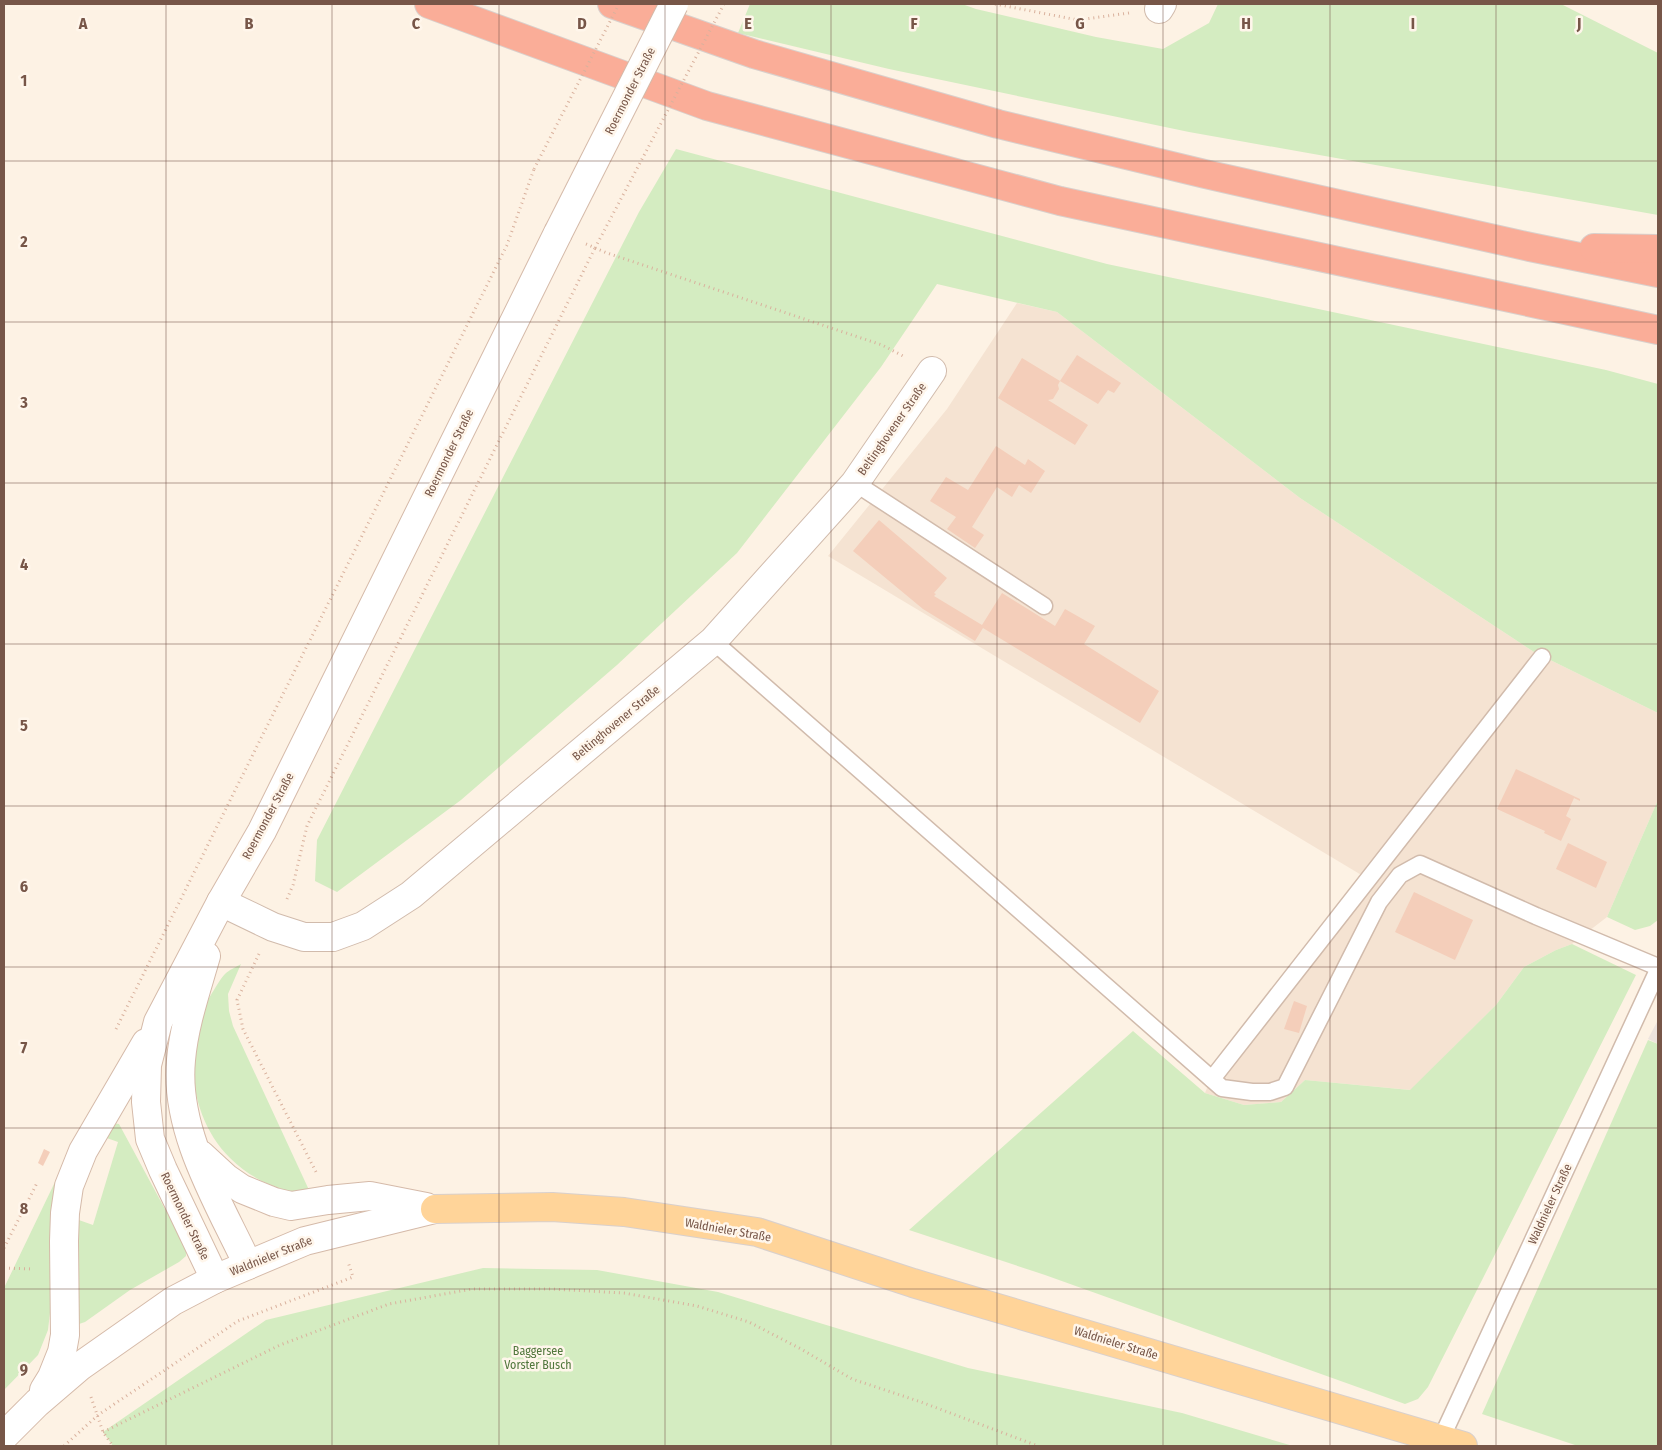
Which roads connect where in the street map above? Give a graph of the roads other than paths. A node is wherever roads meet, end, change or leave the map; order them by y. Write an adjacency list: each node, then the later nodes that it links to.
1 (429, 4): 7 (highway)
2 (612, 4): 4 (highway)
3 (674, 4): 13 (main road, Roermonder Straße, bridge)
4 (1530, 247): 5 (highway); 6 (highway)
5 (1658, 248)
6 (1658, 273)
7 (1658, 330)
8 (932, 371): 9 (main road, Beltinghovener Straße)
9 (855, 483): 10 (lane); 11 (main road, Beltinghovener Straße)
10 (1044, 606)
11 (713, 641): 13 (main road, Beltinghovener Straße); 16 (lane)
12 (1542, 658): 16 (lane)
13 (221, 902): 15 (main road, Roermonder Straße); 17 (main road, Roermonder Straße)
14 (1658, 968): 16 (lane, Waldnieler Straße); 23 (lane, Waldnieler Straße)
15 (158, 1022): 20 (main road, Roermonder Straße); 21 (main road)
16 (1212, 1079)
17 (194, 1149): 18 (main road); 19 (main road, Roermonder Straße)
18 (435, 1209): 19 (main road, Waldnieler Straße); 23 (main road, Waldnieler Straße)
19 (248, 1265): 20 (main road, Waldnieler Straße)
20 (215, 1279): 21 (main road, Waldnieler Straße)
21 (37, 1403): 22 (main road)
22 (4, 1436)
23 (1452, 1443)

